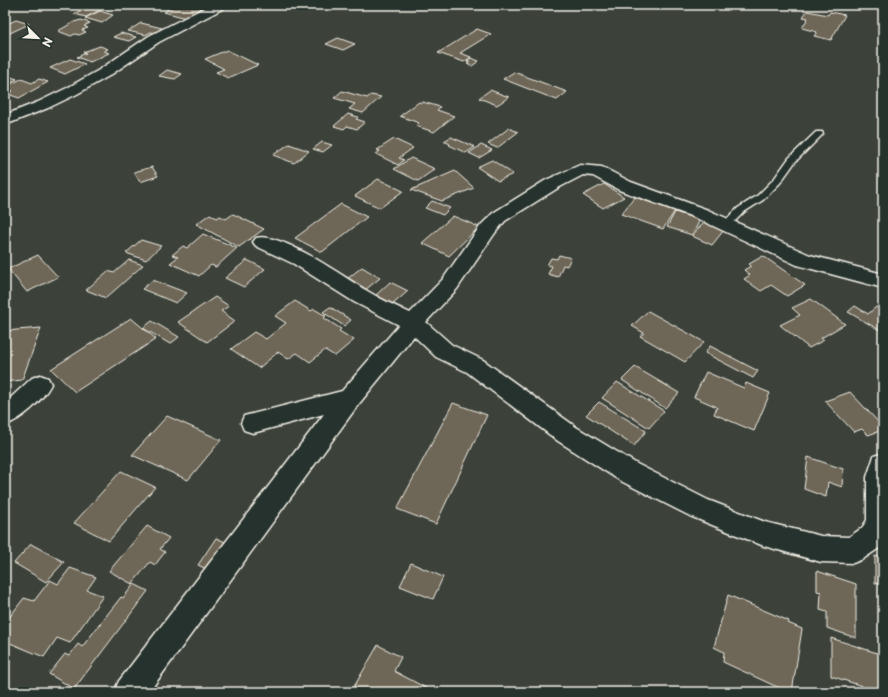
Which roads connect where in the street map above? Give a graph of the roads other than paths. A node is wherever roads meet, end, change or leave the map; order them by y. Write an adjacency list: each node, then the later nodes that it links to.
1 (220, 5): 2 (street)
2 (5, 120)
3 (819, 134): 4 (lane)
4 (726, 225): 6 (street); 7 (street)
5 (263, 242): 7 (street)
6 (883, 281)
7 (413, 323): 9 (street); 12 (street)
8 (40, 384): 10 (street)
9 (350, 398): 11 (street); 13 (street)
10 (5, 415)
11 (253, 423)
12 (883, 464)
13 (130, 692)

